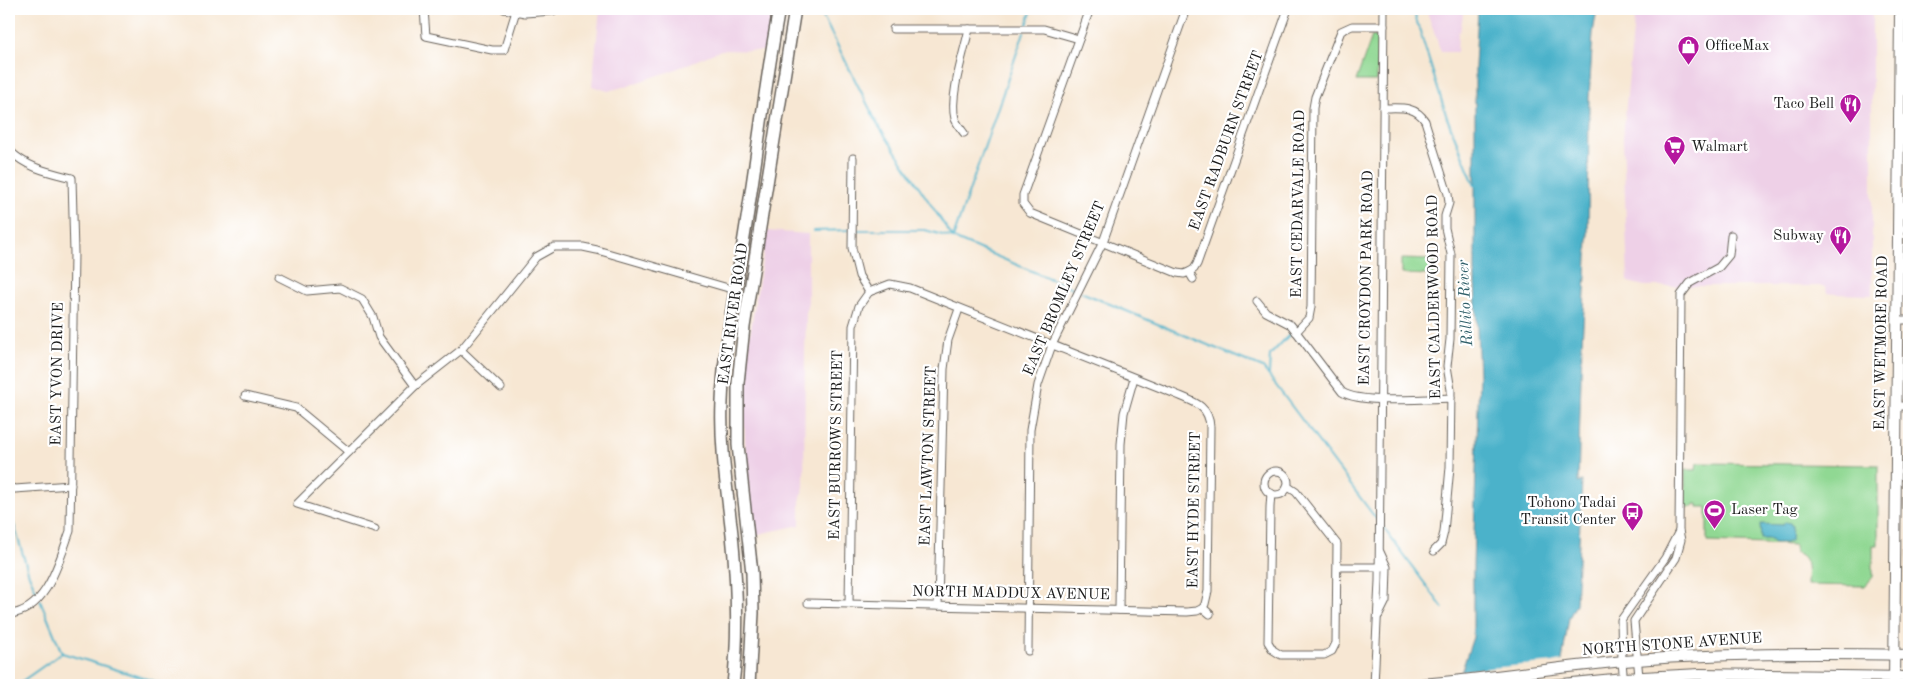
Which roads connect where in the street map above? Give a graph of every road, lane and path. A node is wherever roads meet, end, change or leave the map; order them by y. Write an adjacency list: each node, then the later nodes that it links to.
1 (424, 9): 11 (street)
2 (504, 9): 11 (street)
3 (553, 9): 11 (street)
4 (779, 9): 25 (main road, EAST RIVER ROAD)
5 (795, 9): 40 (main road, EAST RIVER ROAD)
6 (1090, 9): 15 (street)
7 (1186, 9): 23 (street, EAST BROMLEY STREET)
8 (1288, 9): 23 (street, EAST RADBURN STREET)
9 (1384, 9): 12 (street, EAST CROYDON PARK ROAD)
10 (1900, 9): 20 (main road, EAST WETMORE ROAD)
11 (516, 11)
12 (1384, 26): 16 (street, EAST CROYDON PARK ROAD); 31 (street, EAST CEDARVALE ROAD)
13 (893, 29): 14 (street)
14 (970, 29): 15 (street); 17 (street)
15 (1079, 39): 23 (street)
16 (1383, 108): 39 (street, EAST CALDERWOOD ROAD); 41 (street, EAST CROYDON PARK ROAD)
17 (964, 133)
18 (9, 150): 46 (street, EAST YVON DRIVE)
19 (853, 158): 26 (street)
20 (1898, 228): 21 (street); 29 (main road, EAST WETMORE ROAD)
21 (1909, 229)
22 (1731, 235): 51 (street)
23 (1103, 242): 32 (street, EAST BROMLEY STREET)
24 (279, 277): 36 (street)
25 (734, 290): 33 (street); 34 (main road, EAST RIVER ROAD); 40 (main road)
26 (869, 292): 28 (street); 58 (street, EAST BURROWS STREET)
27 (1257, 301): 31 (street)
28 (959, 309): 32 (street); 59 (street, EAST LAWTON STREET)
29 (1897, 320): 30 (street); 42 (main road, EAST WETMORE ROAD)
30 (1909, 320)
31 (1296, 332): 41 (street)
32 (1052, 345): 35 (street); 60 (street, EAST BROMLEY STREET)
33 (461, 350): 36 (street); 37 (street)
34 (723, 378): 45 (main road); 75 (main road, EAST RIVER ROAD)
35 (1134, 378): 61 (street, EAST HYDE STREET); 62 (street)
36 (416, 386): 44 (street)
37 (501, 388)
38 (245, 396): 44 (street)
39 (1451, 398): 41 (street); 53 (street, EAST CALDERWOOD ROAD)
40 (738, 399): 45 (main road, EAST RIVER ROAD)
41 (1379, 399): 52 (street, EAST CROYDON PARK ROAD)
42 (1896, 406): 43 (street); 67 (main road, EAST WETMORE ROAD)
43 (1909, 406)
44 (349, 452): 50 (street)
45 (741, 472): 76 (main road, EAST RIVER ROAD)
46 (71, 485): 48 (street); 63 (street, EAST YVON DRIVE)
47 (1287, 486): 49 (street); 49 (street); 54 (street)
48 (9, 487)
49 (1271, 493): 54 (street)
50 (376, 529)
51 (1679, 531): 69 (street); 70 (street)
52 (1379, 545): 55 (street, EAST CROYDON PARK ROAD); 56 (street, EAST CROYDON PARK ROAD)
53 (1434, 551)
54 (1338, 567): 55 (street)
55 (1379, 567): 56 (street); 65 (street, EAST CROYDON PARK ROAD)
56 (1387, 567): 65 (street, EAST CROYDON PARK ROAD)
57 (808, 603): 58 (street, NORTH MADDUX AVENUE)
58 (849, 604): 59 (street, NORTH MADDUX AVENUE)
59 (938, 606): 60 (street, NORTH MADDUX AVENUE)
60 (1028, 608): 62 (street, NORTH MADDUX AVENUE); 66 (street, EAST BROMLEY STREET)
61 (1202, 608): 62 (street, NORTH MADDUX AVENUE); 64 (street)
62 (1119, 610)
63 (9, 614)
64 (1210, 614)
65 (1377, 618): 77 (street, EAST CROYDON PARK ROAD)
66 (1028, 651)
67 (1894, 655): 68 (main road, NORTH STONE AVENUE); 69 (main road, NORTH STONE AVENUE); 73 (main road, EAST WETMORE ROAD)
68 (1909, 655)
69 (1637, 660): 70 (main road, NORTH STONE AVENUE); 72 (street)
70 (1622, 661): 74 (street); 78 (main road, NORTH STONE AVENUE)
71 (1909, 677): 73 (main road, NORTH STONE AVENUE)
72 (1638, 681): 73 (main road, NORTH STONE AVENUE); 74 (main road, NORTH STONE AVENUE)
73 (1894, 681)
74 (1624, 682): 79 (main road, NORTH STONE AVENUE)
75 (733, 685)
76 (749, 685)
77 (1374, 685)
78 (1407, 685)
79 (1552, 685)

